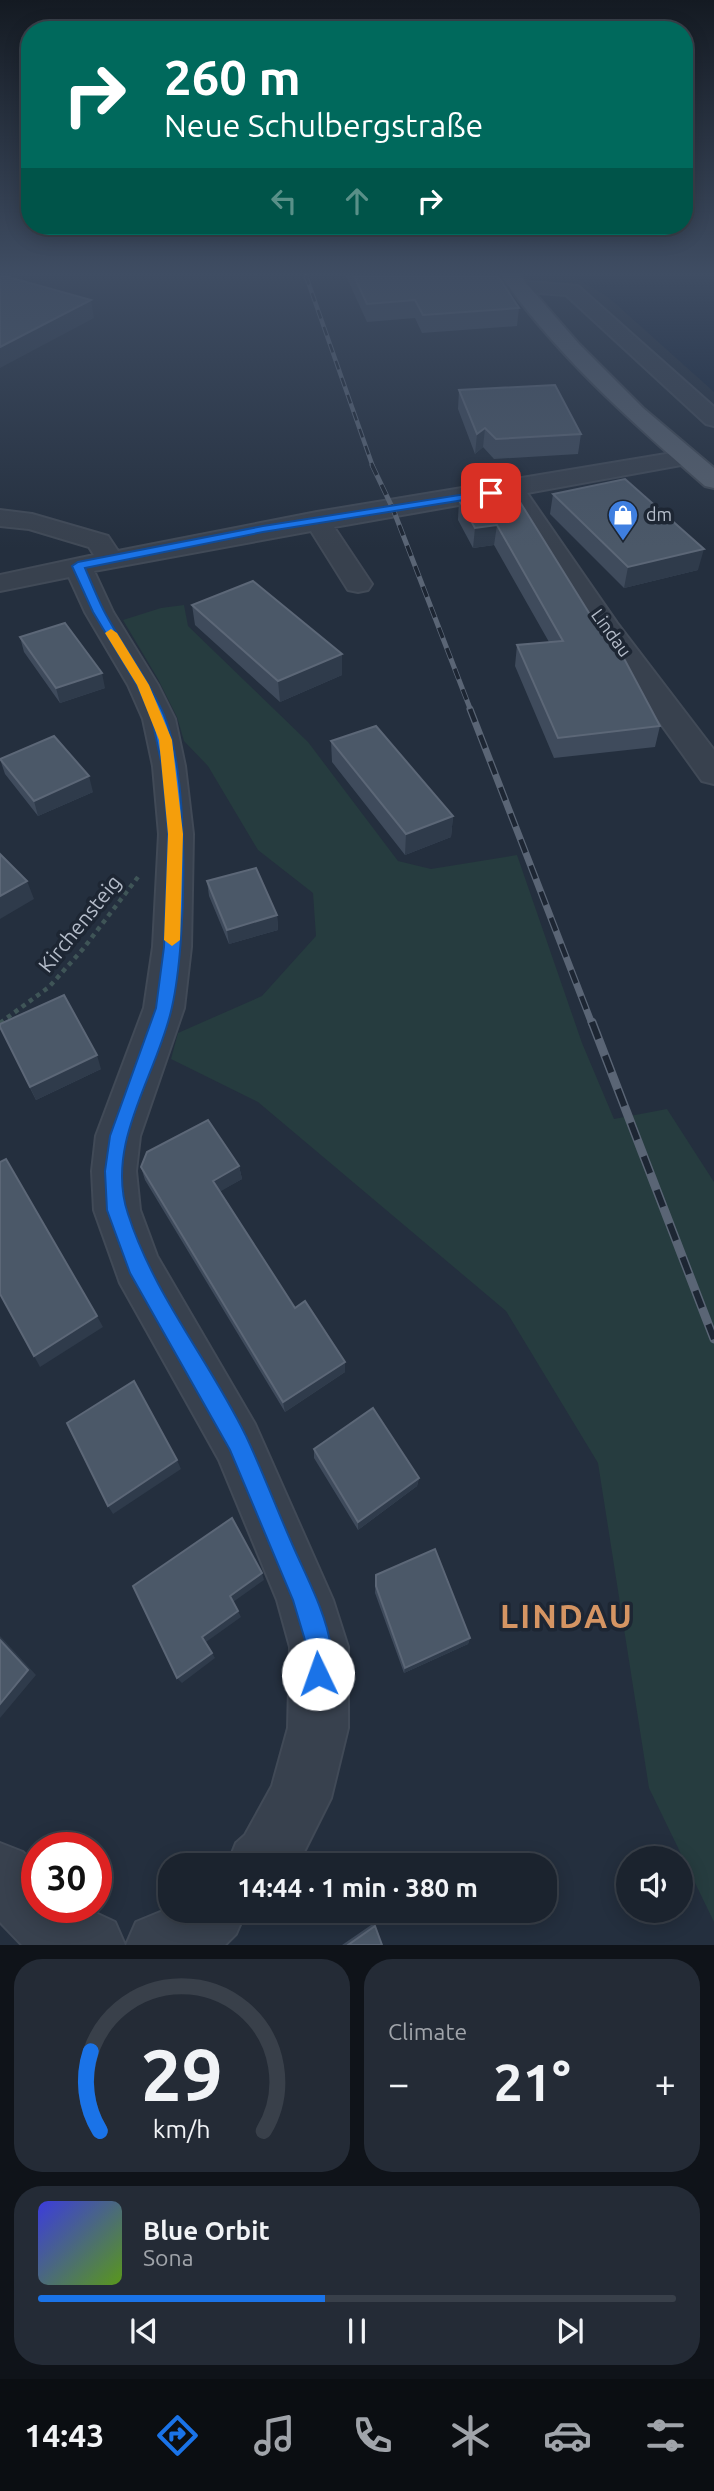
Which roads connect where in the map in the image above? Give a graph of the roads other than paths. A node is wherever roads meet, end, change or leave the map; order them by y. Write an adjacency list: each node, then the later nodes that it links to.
1 (592, 367): 4 (main road)
2 (656, 367): 3 (street)
3 (714, 419)
4 (684, 458): 5 (main road); 6 (street)
5 (714, 481)
6 (512, 489): 8 (street); 12 (street, Lindau)
7 (0, 518): 9 (street)
8 (317, 520): 9 (street); 11 (street)
9 (94, 562): 10 (street); 13 (street)
10 (0, 583)
11 (358, 584)
12 (714, 773)
13 (269, 1853)
14 (0, 1875): 16 (street)
15 (201, 1923): 17 (street)
16 (92, 1945)
17 (159, 1945)

